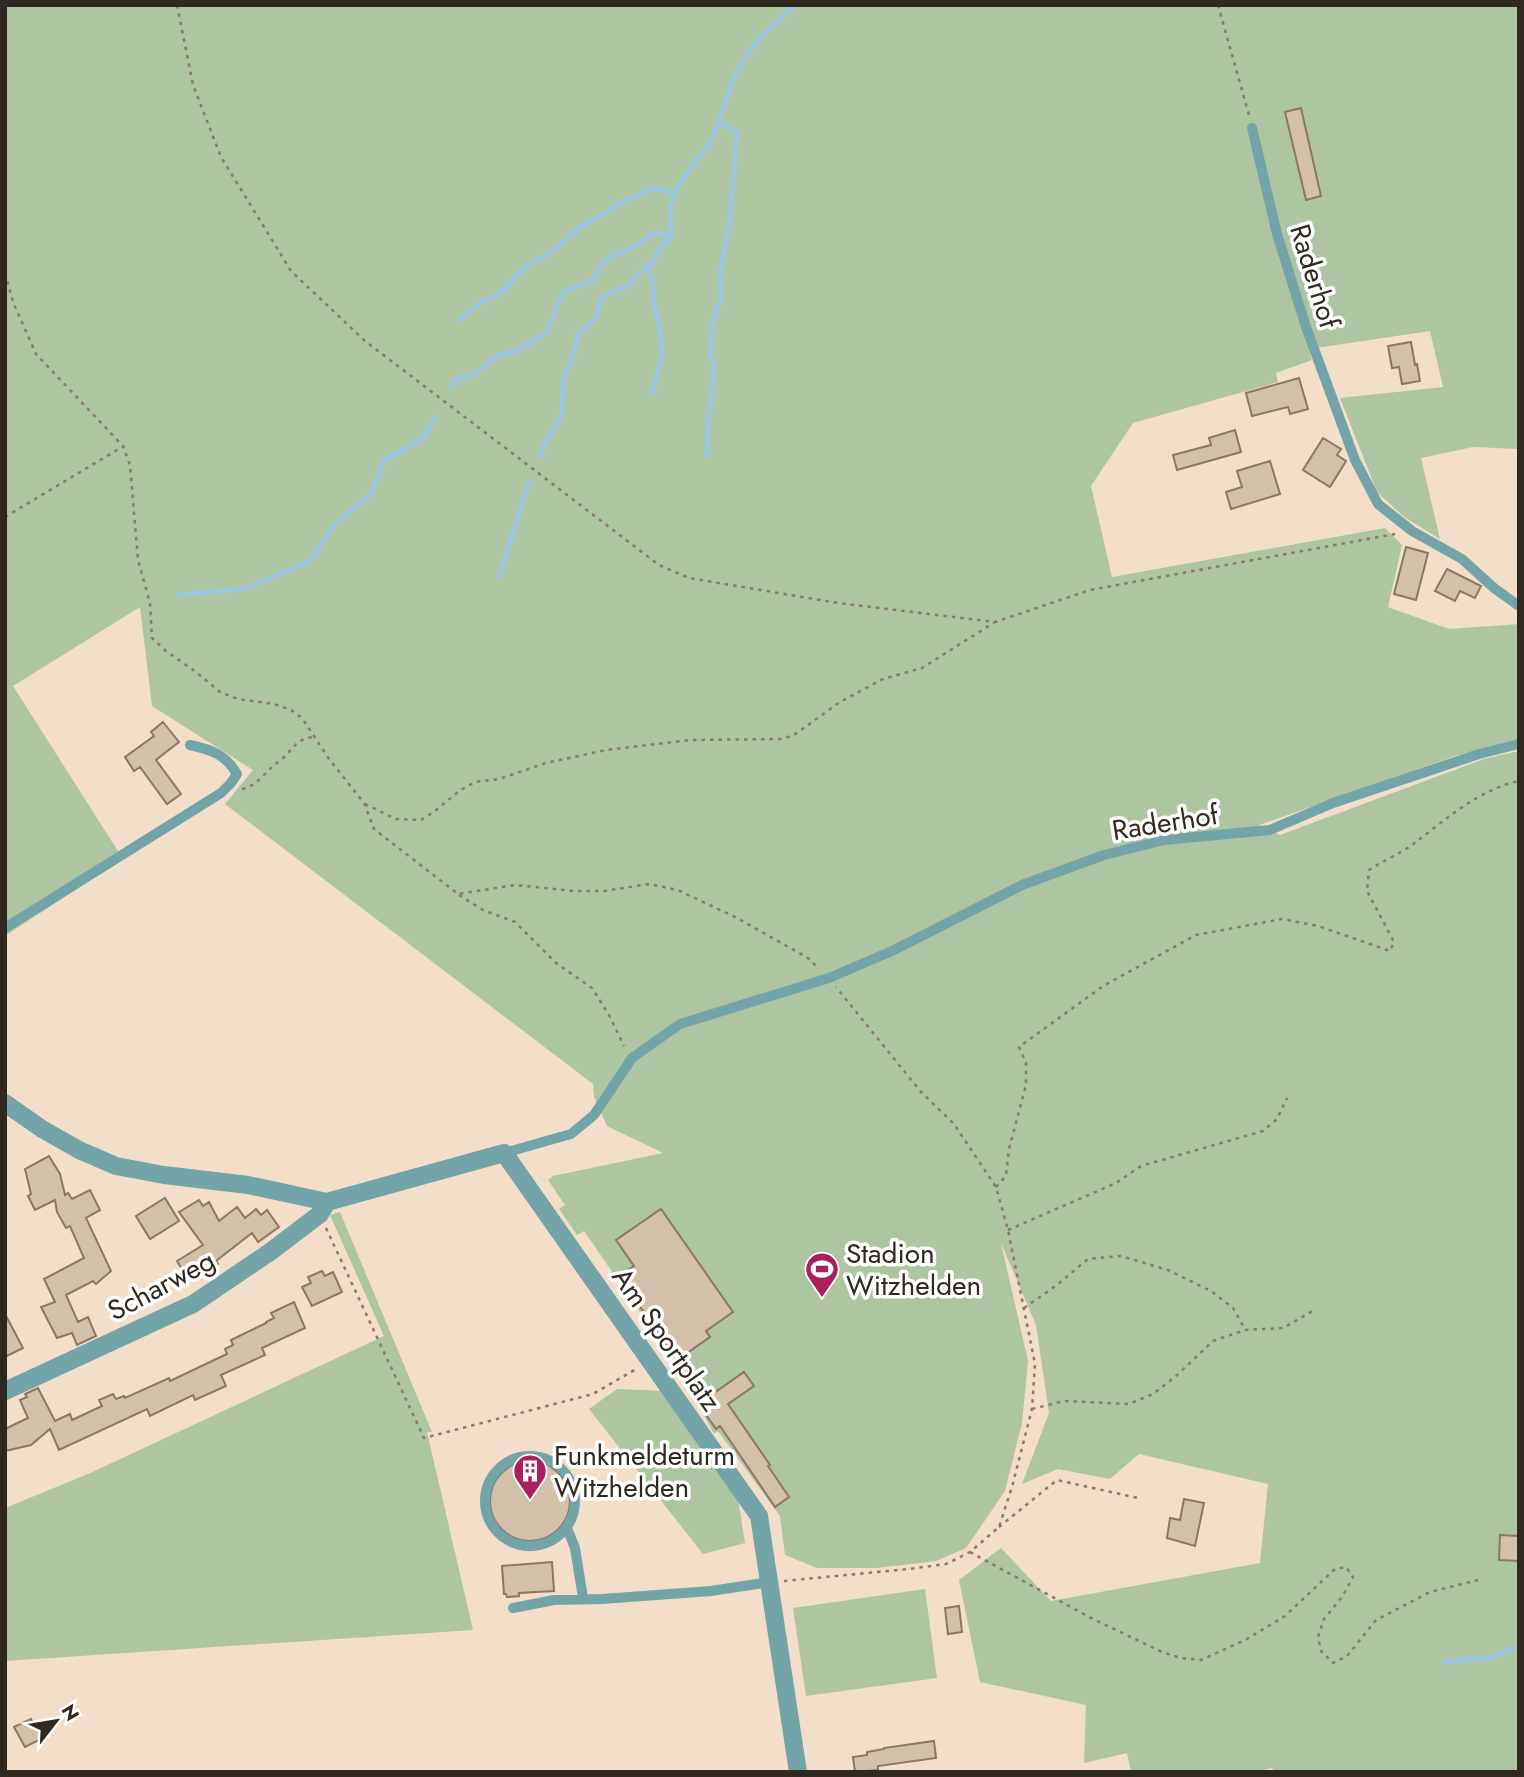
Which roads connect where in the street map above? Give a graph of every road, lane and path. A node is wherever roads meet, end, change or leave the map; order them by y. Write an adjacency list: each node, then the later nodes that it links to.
1 (177, 5): 9 (path)
2 (1218, 5): 3 (path)
3 (1252, 128): 7 (lane, Raderhof)
4 (5, 273): 5 (path)
5 (123, 446): 6 (path); 10 (path)
6 (5, 517)
7 (1412, 531): 8 (lane, Raderhof); 9 (path)
8 (1519, 606)
9 (995, 622): 15 (path)
10 (314, 737): 14 (path); 15 (path)
11 (1519, 744): 18 (lane, Raderhof)
12 (190, 745): 14 (lane)
13 (1519, 781): 23 (path)
14 (231, 783): 17 (lane)
15 (364, 803): 16 (path)
16 (458, 894): 18 (path); 19 (path)
17 (5, 928)
18 (830, 978): 19 (lane, Raderhof); 23 (path)
19 (632, 1058): 22 (lane)
20 (1287, 1098): 25 (path)
21 (5, 1103): 24 (street, Scharweg)
22 (504, 1153): 24 (street, Scharweg); 29 (street, Am Sportplatz)
23 (996, 1187): 25 (path)
24 (324, 1208): 29 (path); 30 (street, Scharweg)
25 (1008, 1230): 26 (path)
26 (1024, 1308): 28 (path); 31 (path)
27 (1316, 1309): 28 (path)
28 (1245, 1329): 31 (path)
29 (651, 1361): 37 (street, Am Sportplatz)
30 (5, 1391)
31 (1032, 1409): 33 (path)
32 (1138, 1498): 33 (path)
33 (999, 1527): 35 (path)
34 (567, 1528): 34 (lane); 38 (lane)
35 (970, 1552): 36 (path); 37 (path)
36 (1482, 1579)
37 (770, 1582): 38 (lane); 40 (street, Am Sportplatz)
38 (583, 1598): 39 (lane)
39 (513, 1608)
40 (798, 1772)

